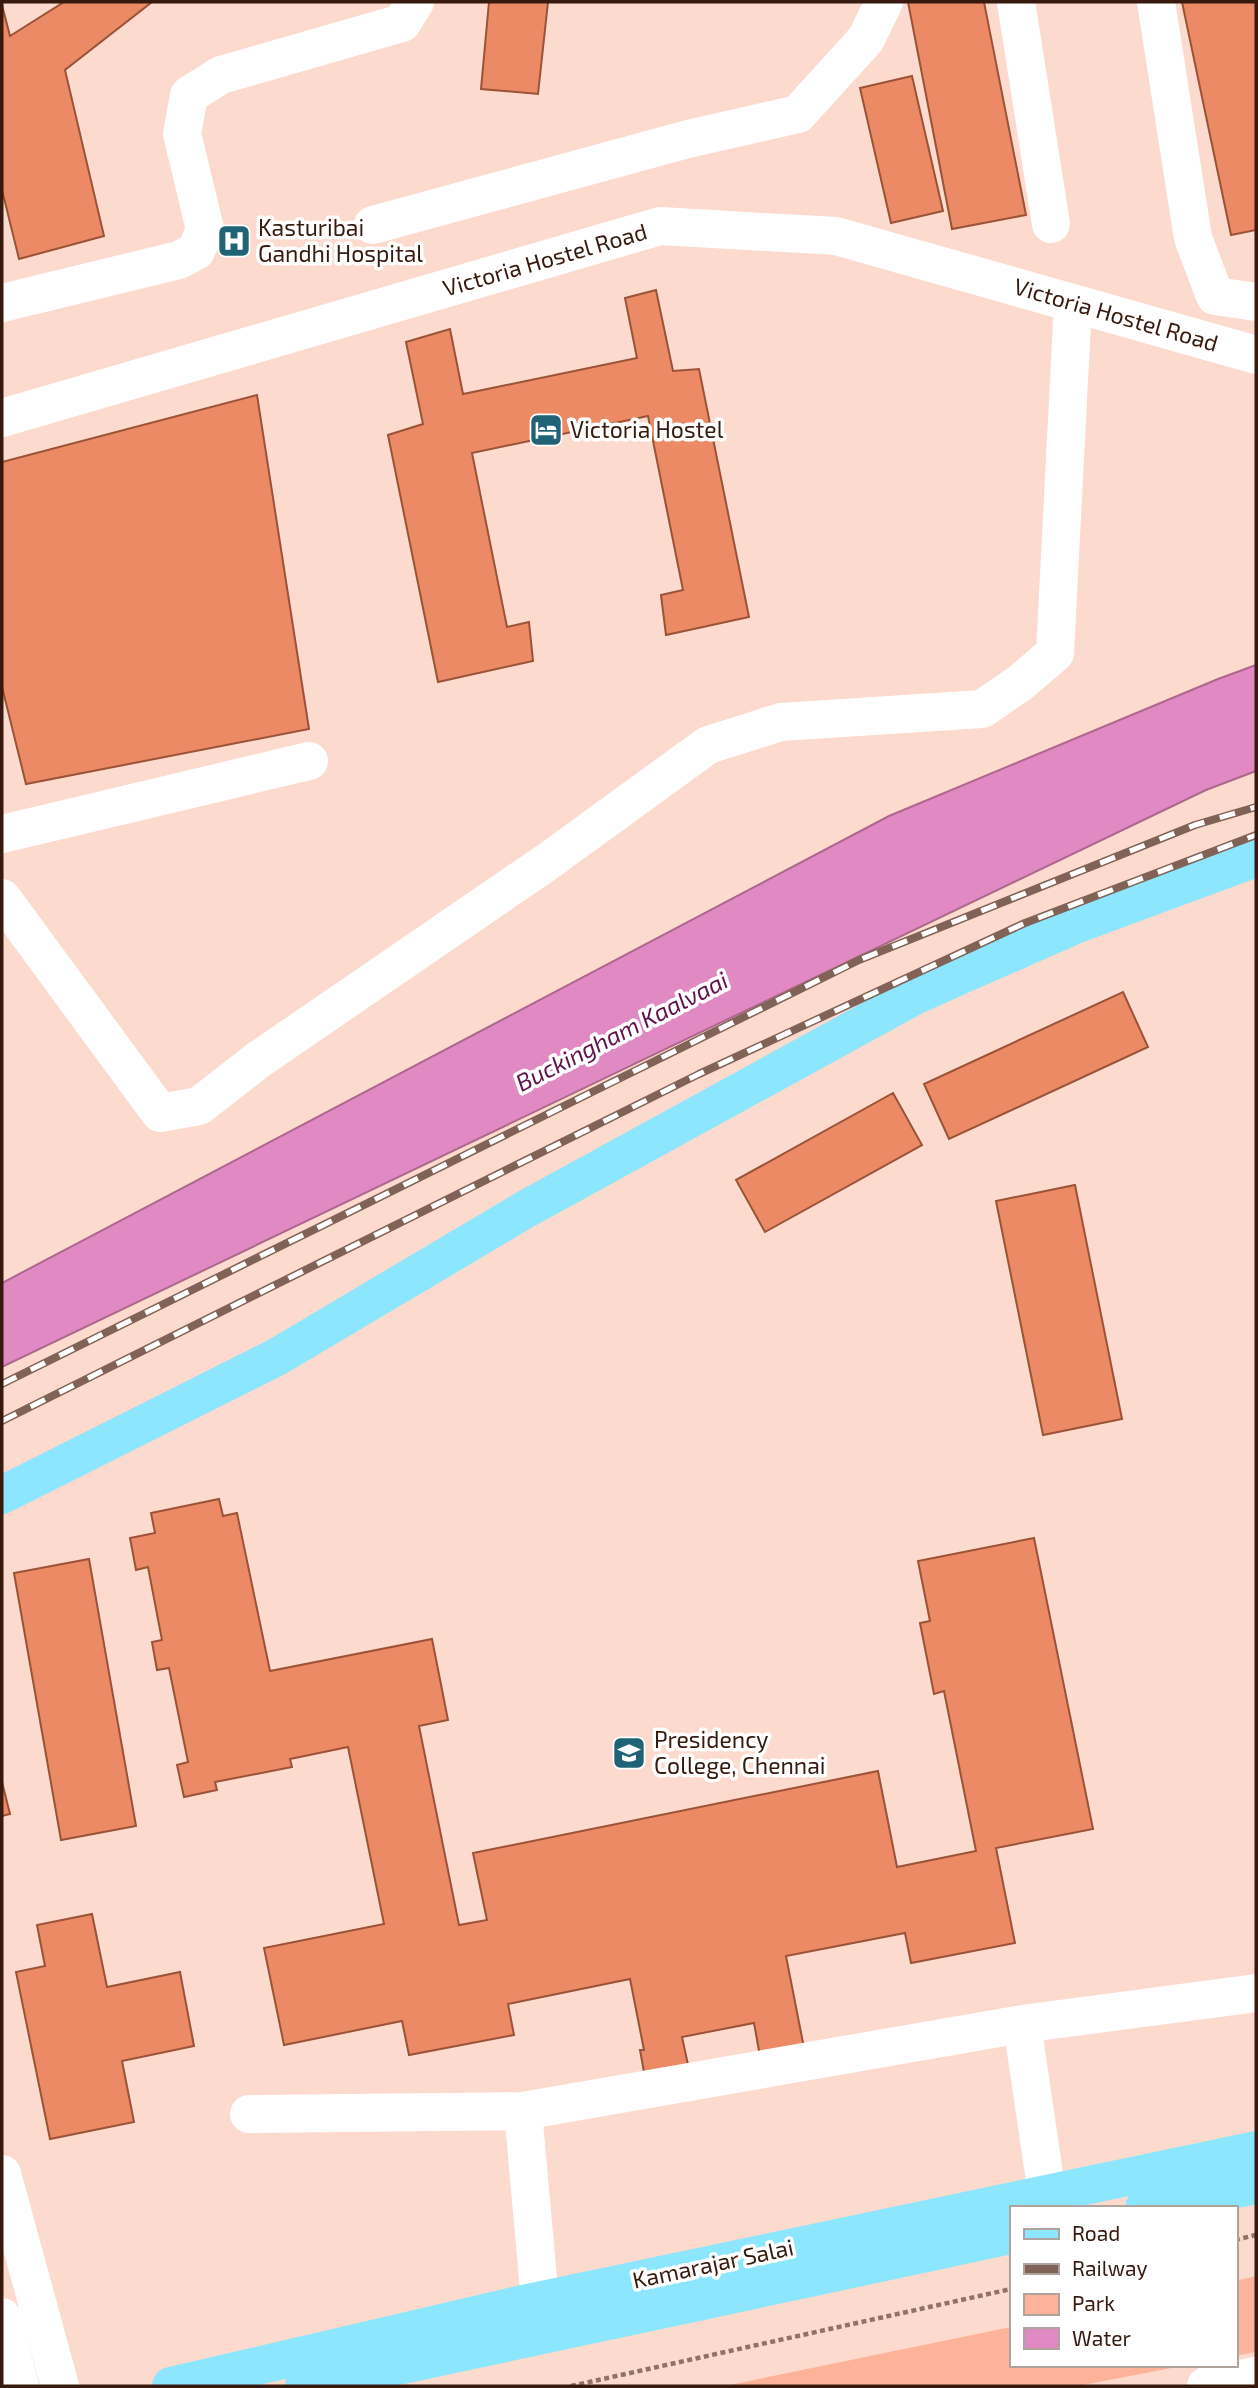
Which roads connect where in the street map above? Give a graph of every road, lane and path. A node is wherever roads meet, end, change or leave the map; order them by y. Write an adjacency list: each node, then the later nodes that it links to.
1 (415, 2): 8 (street)
2 (884, 2): 6 (street)
3 (1016, 2): 5 (street)
4 (1156, 2): 7 (street)
5 (1051, 224)
6 (373, 225)
7 (1256, 302)
8 (2, 303)
9 (1073, 303): 10 (street, Victoria Hostel Road); 11 (street, Victoria Hostel Road); 15 (street)
10 (1256, 355)
11 (2, 418)
12 (309, 761): 13 (street)
13 (2, 834)
14 (1256, 858): 16 (main road)
15 (2, 898)
16 (2, 1495)
17 (1256, 1993): 18 (street)
18 (1022, 2024): 19 (street); 24 (street)
19 (523, 2111): 20 (street); 30 (street)
20 (249, 2114)
21 (1256, 2150): 24 (main road, Kamarajar Salai)
22 (2, 2174): 34 (street)
23 (1256, 2185): 25 (main road)
24 (1047, 2194): 30 (main road, Kamarajar Salai)
25 (1154, 2206)
26 (1010, 2235): 36 (main road, Kamarajar Salai)
27 (1256, 2235): 28 (path)
28 (1237, 2239)
29 (1010, 2289): 37 (path)
30 (540, 2301): 35 (main road, Kamarajar Salai)
31 (2, 2317): 33 (street)
32 (1256, 2376): 38 (street)
33 (20, 2386)
34 (60, 2386)
35 (171, 2386)
36 (304, 2386)
37 (571, 2386)
38 (1206, 2386)

